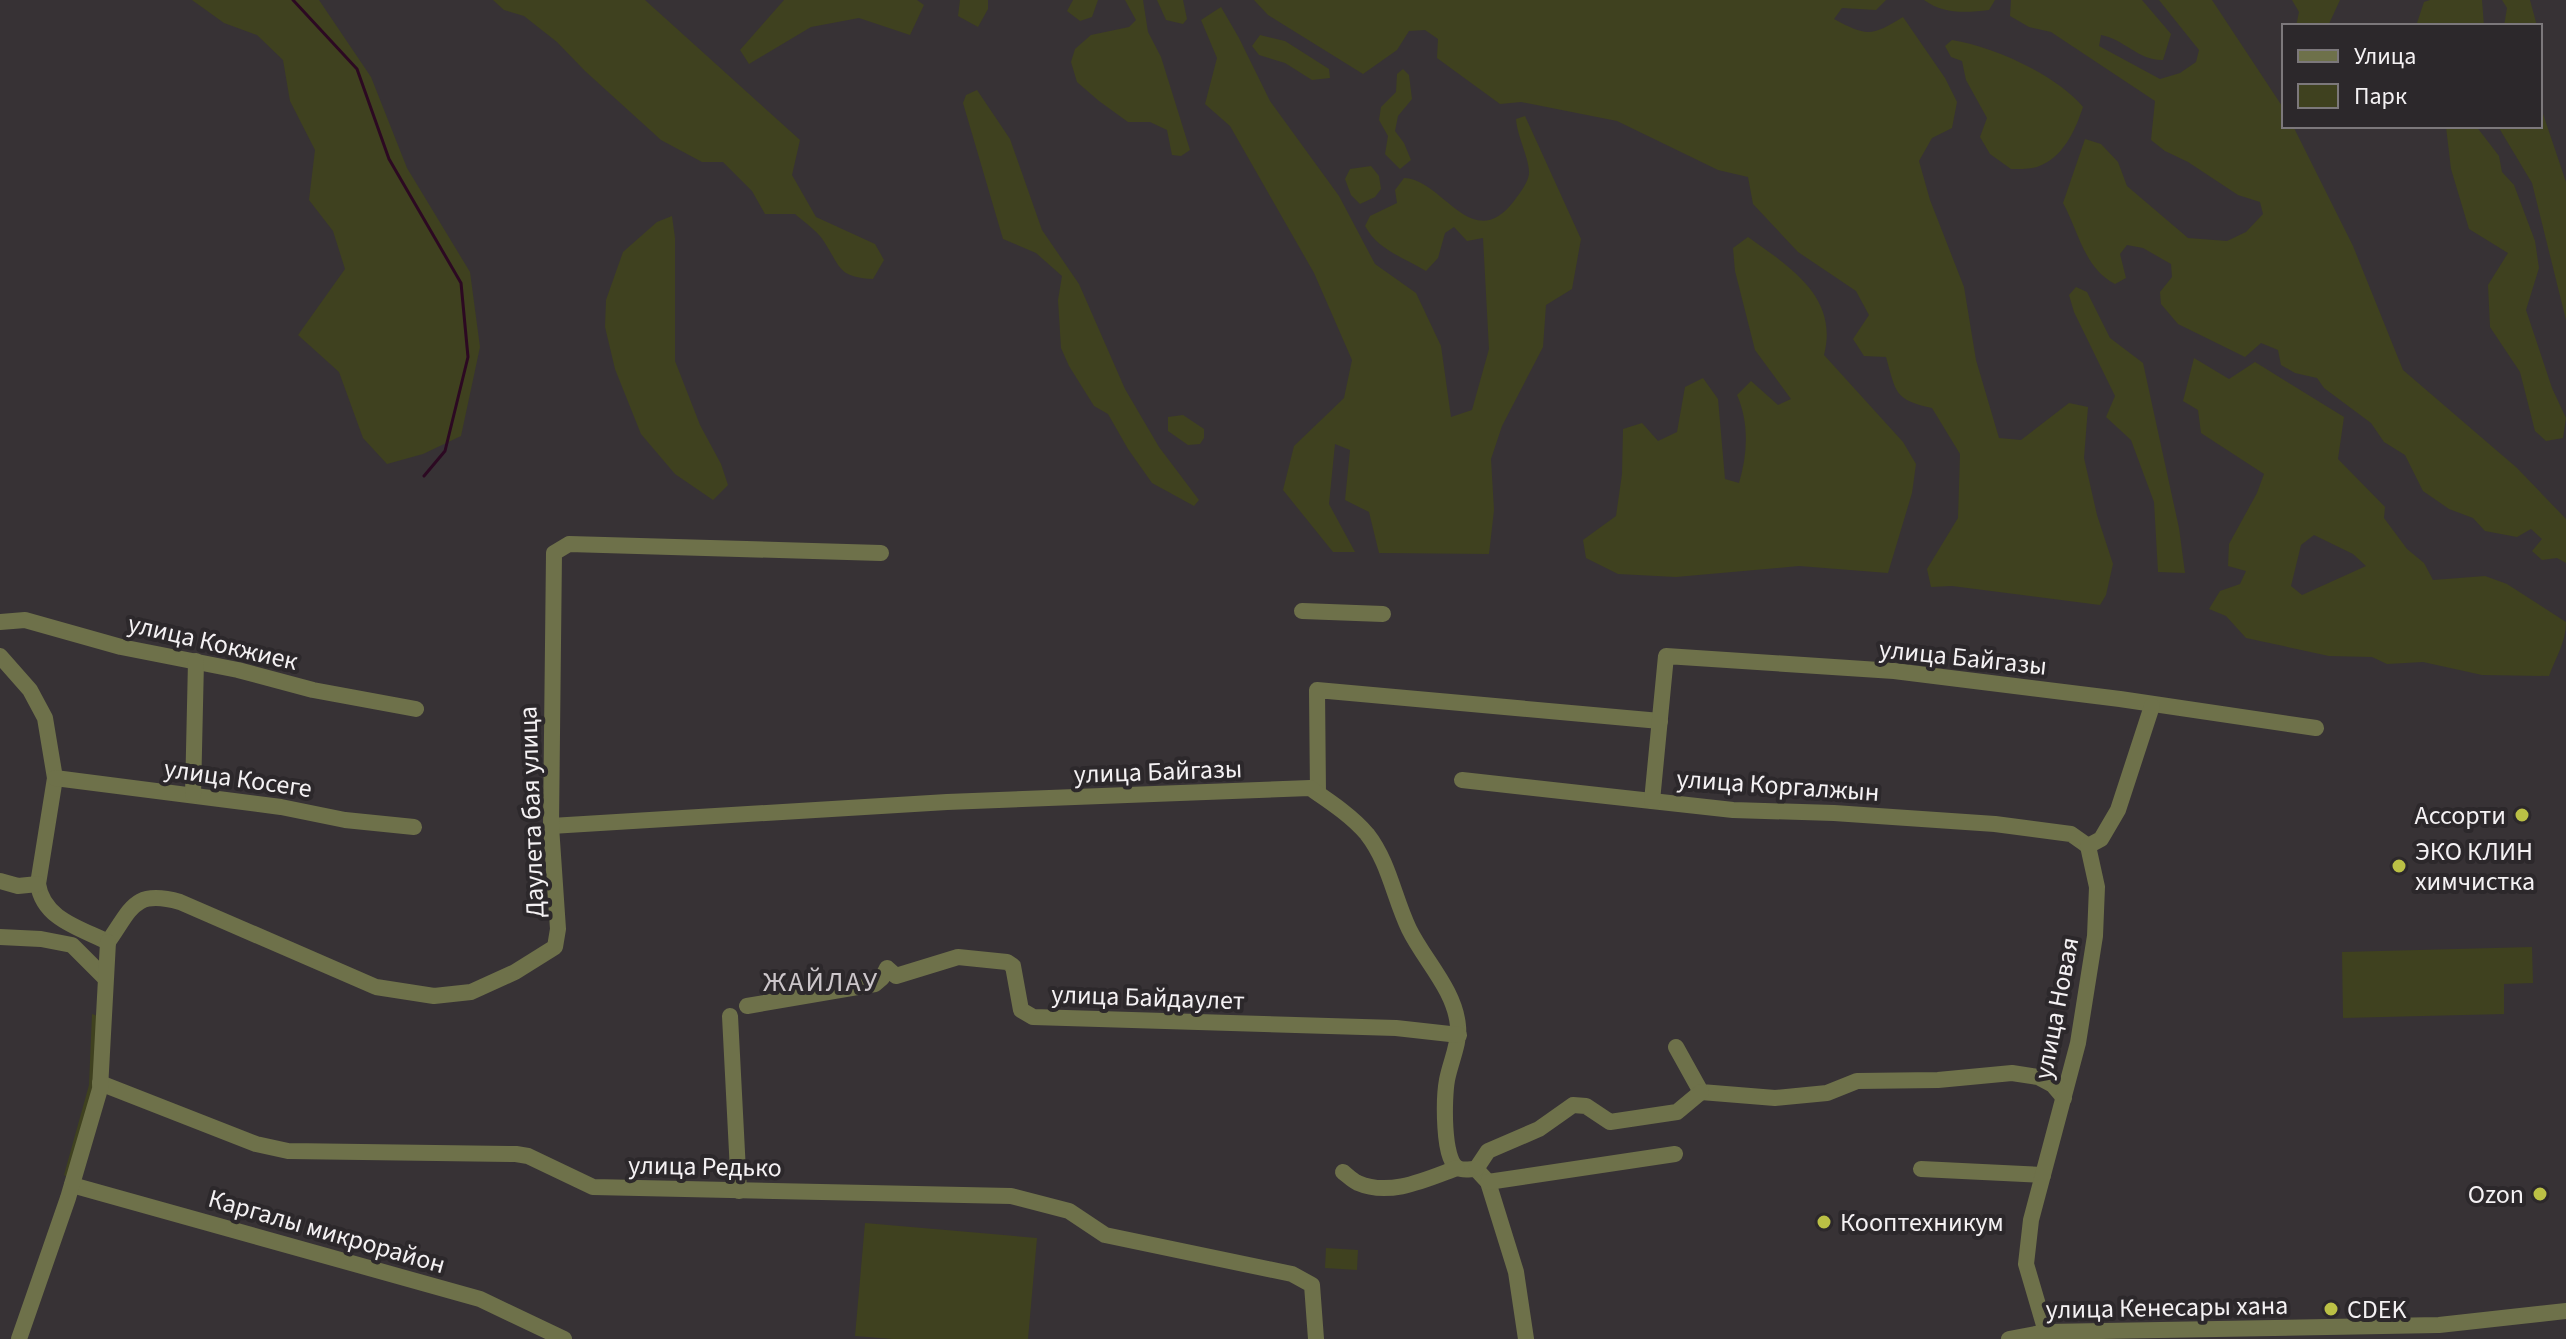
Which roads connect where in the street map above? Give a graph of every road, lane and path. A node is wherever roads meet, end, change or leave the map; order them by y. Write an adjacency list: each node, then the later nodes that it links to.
1 (881, 553): 16 (street, Даулета бая улица)
2 (1302, 611): 3 (street)
3 (1383, 614)
4 (0, 622): 6 (street, улица Кокжиек)
5 (0, 656): 11 (street)
6 (196, 661): 8 (street, улица Кокжиек); 14 (street)
7 (2152, 706): 9 (street, улица Байгазы); 10 (street, улица Байгазы); 18 (street)
8 (416, 709)
9 (1660, 721): 13 (street); 15 (street, улица Байгазы)
10 (2316, 728)
11 (55, 778): 14 (street, улица Косеге); 20 (street)
12 (1462, 780): 15 (street, улица Коргалжын)
13 (1318, 793): 16 (street, улица Байгазы); 26 (street)
14 (193, 795): 17 (street, улица Косеге)
15 (1652, 801): 18 (street, улица Коргалжын)
16 (551, 826): 22 (street, Даулета бая улица)
17 (414, 827)
18 (2088, 846): 30 (street, улица Новая)
19 (0, 881): 20 (street)
20 (38, 884): 22 (street)
21 (0, 937): 23 (street)
22 (108, 942): 23 (street)
23 (105, 978): 28 (street)
24 (747, 1006): 26 (street, улица Байдаулет)
25 (730, 1016): 39 (street)
26 (1459, 1035): 32 (street)
27 (1676, 1047): 29 (street)
28 (100, 1083): 38 (street); 39 (street, улица Редько)
29 (1701, 1092): 30 (street); 33 (street)
30 (2064, 1098): 36 (street, улица Новая)
31 (1675, 1154): 37 (street)
32 (1457, 1168): 33 (street); 35 (street)
33 (1476, 1169): 37 (street)
34 (1921, 1169): 36 (street)
35 (1343, 1172)
36 (2043, 1175): 41 (street, улица Новая)
37 (1488, 1182): 45 (street)
38 (72, 1185): 42 (street); 43 (street, Каргалы микрорайон)
39 (739, 1191): 44 (street, улица Редько)
40 (2566, 1311): 41 (street, улица Кенесары хана)
41 (2046, 1332): 46 (street, улица Кенесары хана)
42 (19, 1339)
43 (564, 1339)
44 (1316, 1339)
45 (1526, 1339)
46 (2009, 1339)

